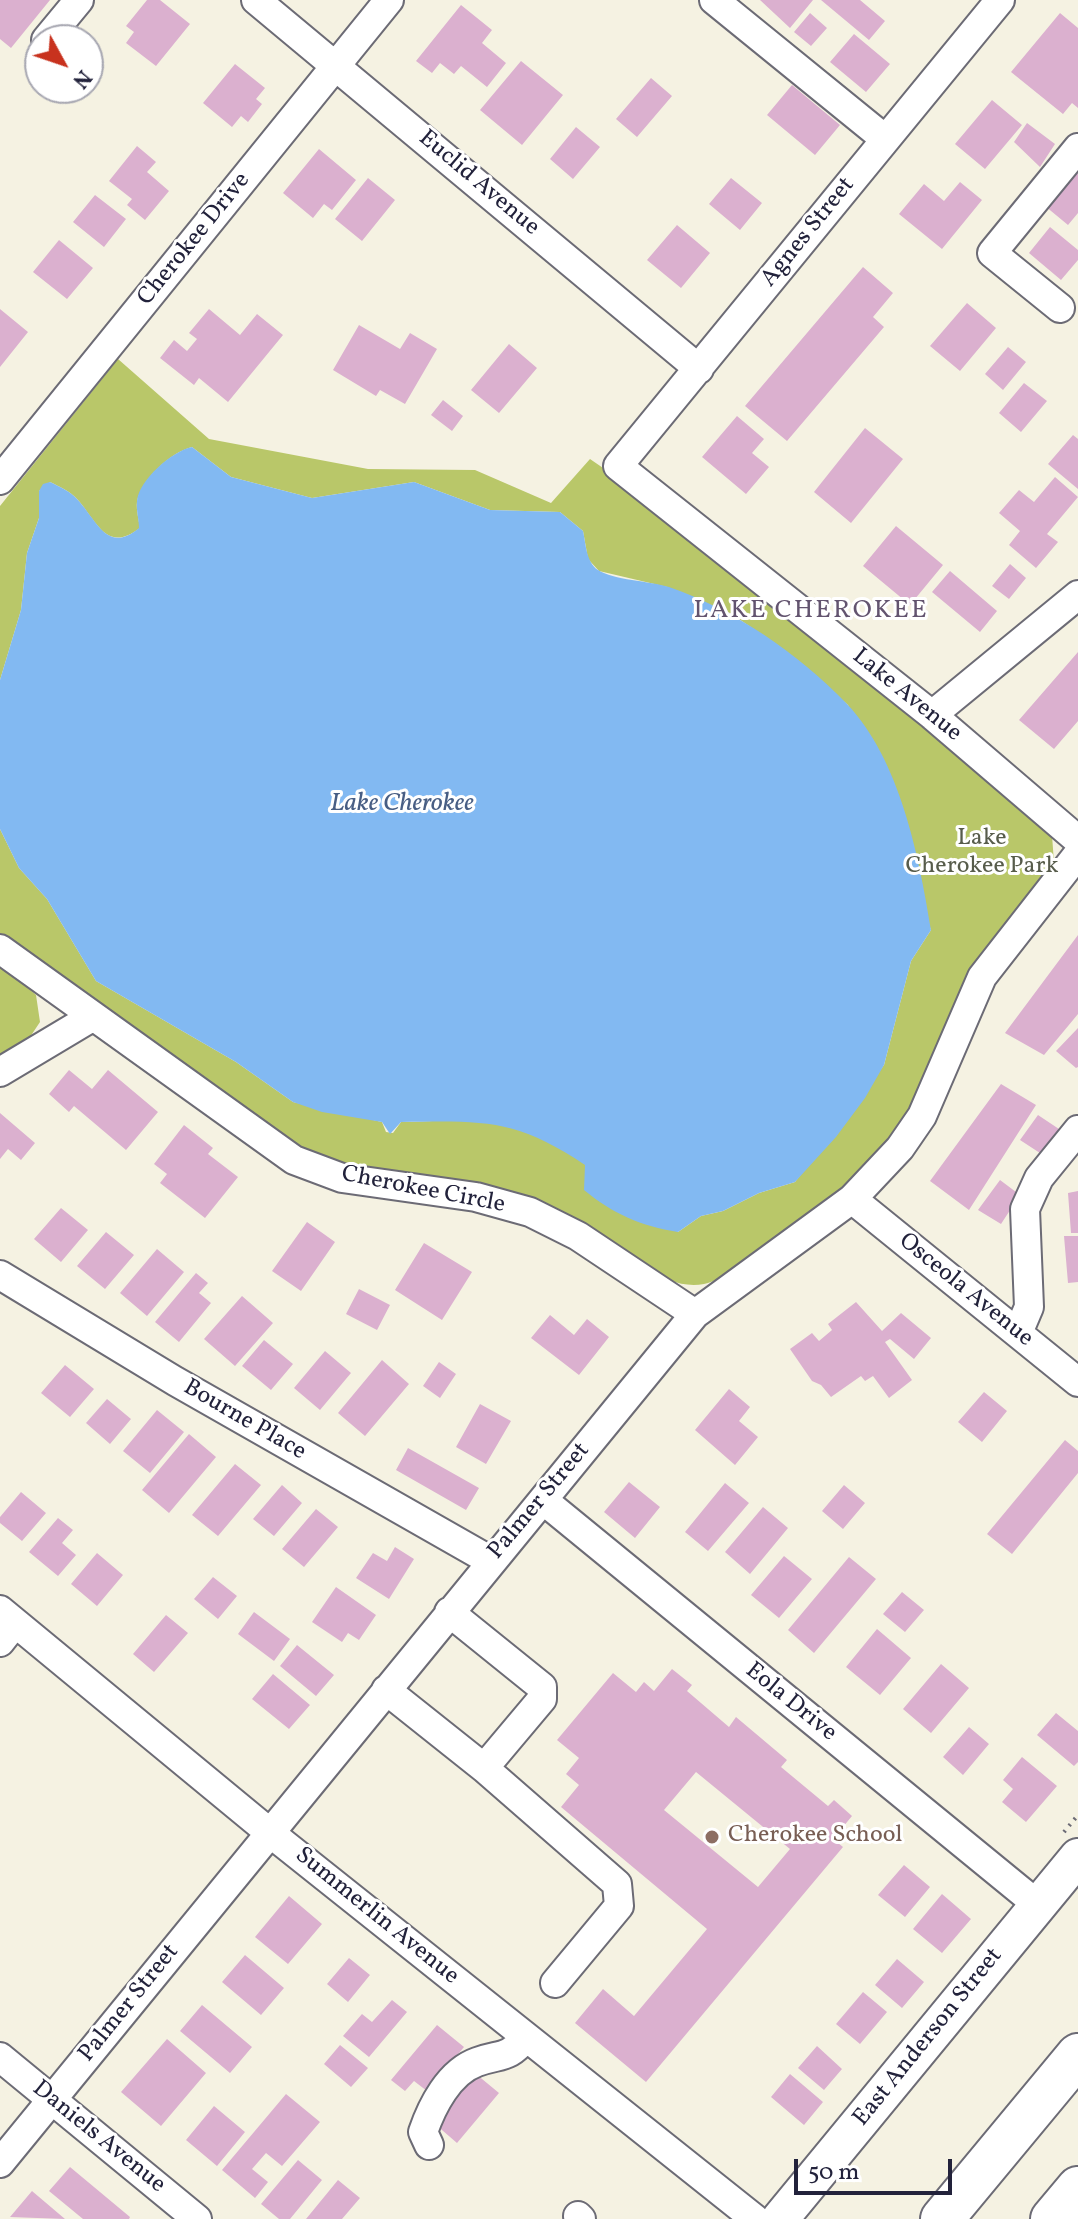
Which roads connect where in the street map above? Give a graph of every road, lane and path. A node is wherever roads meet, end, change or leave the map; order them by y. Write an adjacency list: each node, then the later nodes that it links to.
1 (79, 0): 6 (street)
2 (256, 0): 7 (street, Euclid Avenue)
3 (389, 0): 7 (street, Cherokee Drive)
4 (714, 0): 8 (street)
5 (1000, 0): 8 (street, Agnes Street)
6 (59, 24)
7 (336, 66): 11 (street, Euclid Avenue); 13 (street, Cherokee Drive)
8 (885, 139): 11 (street, Agnes Street)
9 (1078, 148): 10 (street)
10 (1060, 308)
11 (699, 369): 12 (street, Agnes Street)
12 (618, 466): 15 (street, Lake Avenue)
13 (0, 480)
14 (1078, 595): 15 (street)
15 (932, 715): 16 (street, Lake Avenue)
16 (1078, 840)
17 (1078, 854): 22 (street, Palmer Street)
18 (0, 949): 19 (street, Cherokee Circle)
19 (92, 1017): 20 (street); 24 (street, Cherokee Circle)
20 (0, 1072)
21 (1078, 1130): 25 (street)
22 (852, 1199): 24 (street, Palmer Street); 25 (street, Osceola Avenue)
23 (0, 1275): 28 (street, Bourne Place)
24 (695, 1314): 27 (street, Palmer Street)
25 (1018, 1333): 26 (street, Osceola Avenue)
26 (1078, 1382)
27 (543, 1500): 28 (street, Palmer Street); 35 (street, Eola Drive)
28 (491, 1561): 29 (street, Palmer Street)
29 (449, 1612): 31 (street, Palmer Street); 32 (street)
30 (5, 1625): 33 (street, Summerlin Avenue)
31 (386, 1690): 32 (street); 33 (street, Palmer Street)
32 (484, 1768): 36 (street)
33 (269, 1832): 37 (street, Summerlin Avenue); 40 (street, Palmer Street)
34 (1078, 1857): 35 (main road, East Anderson Street)
35 (1038, 1905): 46 (main road, East Anderson Street)
36 (555, 1983)
37 (526, 2037): 41 (street); 45 (street, Summerlin Avenue)
38 (1078, 2055): 47 (highway)
39 (0, 2057): 40 (street, Daniels Avenue)
40 (52, 2100): 42 (street, Palmer Street); 44 (street, Daniels Avenue)
41 (429, 2145)
42 (0, 2163)
43 (1078, 2188): 48 (highway)
44 (197, 2219)
45 (755, 2219)
46 (780, 2219)
47 (942, 2219)
48 (1052, 2219)

